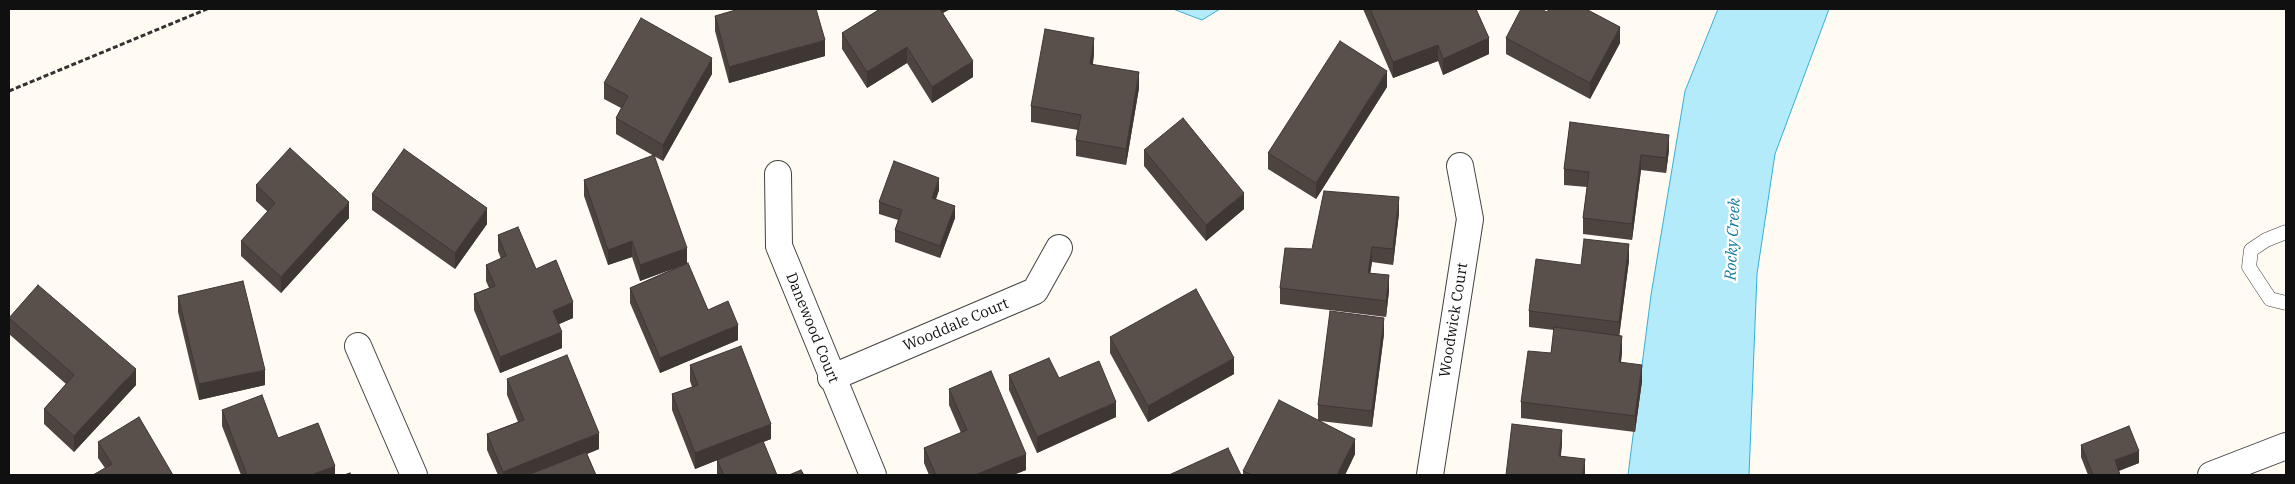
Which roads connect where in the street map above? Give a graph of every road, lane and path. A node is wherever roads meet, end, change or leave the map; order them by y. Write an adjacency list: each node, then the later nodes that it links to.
1 (207, 9): 2 (path)
2 (9, 91)
3 (1460, 166): 13 (street, Woodwick Court)
4 (778, 174): 9 (street, Danewood Court)
5 (2286, 232): 7 (lane)
6 (1059, 248): 9 (street, Wooddale Court)
7 (2286, 304)
8 (358, 346): 11 (street)
9 (831, 378): 12 (street, Danewood Court)
10 (2286, 446): 14 (street)
11 (414, 475)
12 (873, 475)
13 (1430, 475)
14 (2210, 475)

